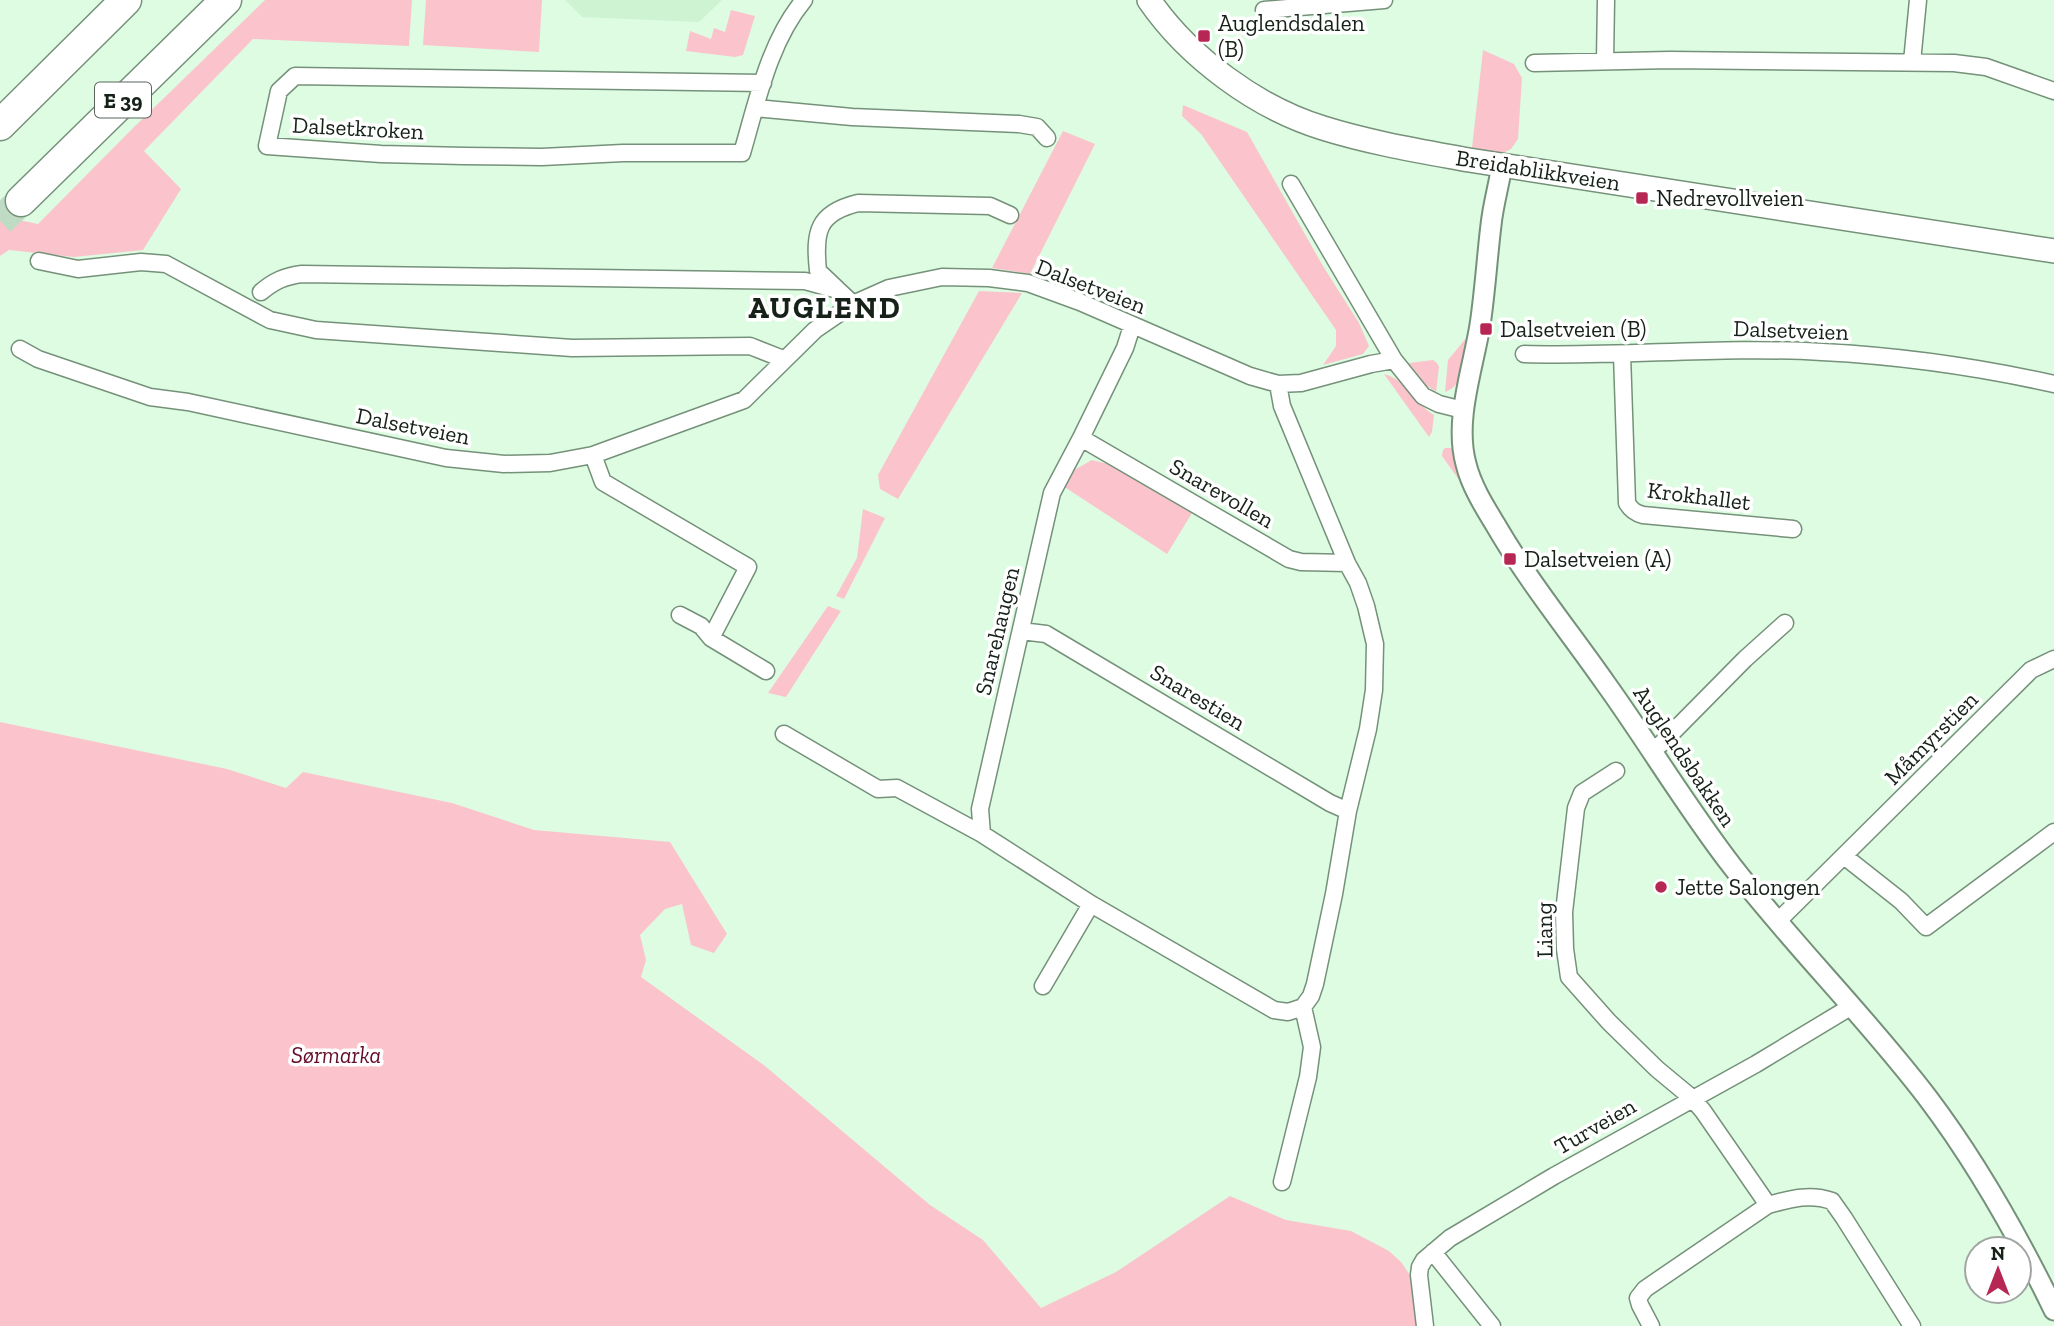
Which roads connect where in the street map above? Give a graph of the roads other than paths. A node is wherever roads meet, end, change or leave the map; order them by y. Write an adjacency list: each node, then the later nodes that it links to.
1 (127, 0): 15 (highway)
2 (226, 0): 19 (highway, E 39)
3 (804, 0): 12 (street)
4 (1149, 0): 17 (main road, Breidablikkveien)
5 (1384, 0): 8 (street)
6 (1606, 0): 9 (street)
7 (1918, 0): 10 (street)
8 (1264, 10)
9 (1605, 61): 10 (street); 11 (street)
10 (1912, 62): 13 (street)
11 (1534, 63)
12 (763, 83): 14 (street); 14 (street, Dalsetkroken)
13 (2054, 91)
14 (755, 108): 16 (street)
15 (0, 125)
16 (1047, 138)
17 (1502, 165): 21 (main road, Breidablikkveien); 34 (street, Auglendsbakken)
18 (1291, 184): 31 (street)
19 (21, 201)
20 (1010, 215): 23 (street)
21 (2054, 251)
22 (39, 261): 30 (street)
23 (838, 290): 24 (street); 25 (street)
24 (261, 292)
25 (853, 304): 26 (street, Dalsetveien); 30 (street, Dalsetveien)
26 (1132, 326): 32 (street, Dalsetveien); 35 (street, Snarehaugen)
27 (20, 349): 36 (street, Dalsetveien)
28 (1524, 354): 29 (street, Dalsetveien)
29 (1622, 354): 33 (street, Dalsetveien); 37 (street, Krokhallet)
30 (783, 359): 36 (street, Dalsetveien)
31 (1394, 360): 32 (street, Dalsetveien); 34 (street)
32 (1278, 384): 38 (street)
33 (2054, 384)
34 (1463, 410): 46 (street, Auglendsbakken)
35 (1081, 438): 38 (street, Snarevollen); 41 (street, Snarehaugen)
36 (593, 455): 42 (street)
37 (1793, 529)
38 (1347, 563): 48 (street)
39 (680, 615): 42 (street)
40 (1785, 623): 46 (street)
41 (1021, 631): 48 (street, Snarestien); 50 (street, Snarehaugen)
42 (711, 638): 44 (street)
43 (2054, 659): 51 (street, Måmyrstien)
44 (766, 671)
45 (784, 734): 50 (street)
46 (1651, 750): 53 (street, Auglendsbakken)
47 (1616, 771): 57 (street, Liang)
48 (1348, 811): 56 (street)
49 (2054, 832): 51 (street)
50 (982, 834): 52 (street)
51 (1844, 856): 53 (street, Måmyrstien)
52 (1091, 904): 54 (street); 56 (street)
53 (1777, 922): 55 (street, Auglendsbakken)
54 (1043, 986)
55 (1852, 1006): 57 (street, Turveien); 61 (street, Auglendsbakken)
56 (1303, 1007): 58 (street)
57 (1692, 1098): 59 (street, Liang); 60 (street, Turveien)
58 (1282, 1182)
59 (1768, 1205): 64 (street); 65 (street)
60 (1433, 1252): 62 (street, Turveien); 63 (street)
61 (2054, 1310)
62 (1424, 1326)
63 (1492, 1326)
64 (1651, 1326)
65 (1912, 1326)

